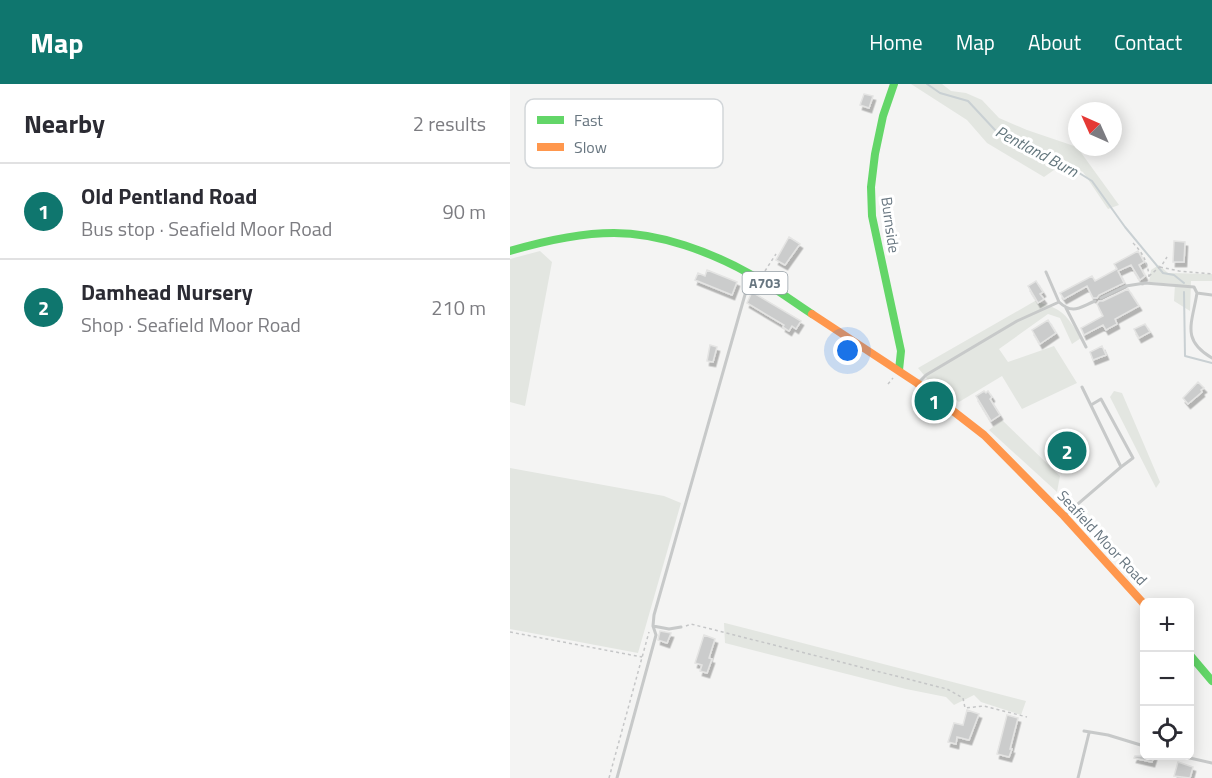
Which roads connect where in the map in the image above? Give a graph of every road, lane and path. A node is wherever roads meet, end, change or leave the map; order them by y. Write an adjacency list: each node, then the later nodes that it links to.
1 (894, 84): 21 (main road, Burnside)
2 (1133, 243): 10 (path)
3 (510, 251): 8 (main road, Seafield Moor Road / A703)
4 (776, 254): 11 (path)
5 (1167, 257): 6 (path)
6 (1159, 268): 9 (path); 10 (path)
7 (1046, 272): 17 (lane)
8 (751, 274): 11 (main road, Seafield Moor Road / A703); 28 (lane)
9 (1212, 274)
10 (1149, 277): 12 (path)
11 (760, 280): 21 (main road, Seafield Moor Road / A703)
12 (1145, 283): 13 (lane); 15 (lane)
13 (1197, 293): 14 (lane); 20 (lane)
14 (1212, 295)
15 (1101, 298)
16 (1095, 301): 18 (lane)
17 (1059, 302): 18 (lane); 22 (lane)
18 (1066, 308): 19 (lane)
19 (1086, 347)
20 (1212, 358)
21 (899, 370): 22 (main road, Seafield Moor Road / A703)
22 (917, 383): 26 (main road, Seafield Moor Road / A703)
23 (1082, 387): 24 (lane)
24 (1091, 405): 25 (lane); 25 (lane)
25 (1121, 467): 26 (lane)
26 (1064, 516): 27 (main road, Seafield Moor Road / A703)
27 (1140, 600)
28 (653, 626): 29 (lane); 31 (path); 39 (lane)
29 (681, 627): 34 (path)
30 (510, 632): 31 (path)
31 (643, 657): 38 (path)
32 (1194, 660): 33 (main road)
33 (1212, 681)
34 (1027, 717)
35 (1140, 745): 40 (lane)
36 (1194, 759): 37 (lane)
37 (1212, 764)
38 (609, 778)
39 (618, 778)
40 (1078, 778)

